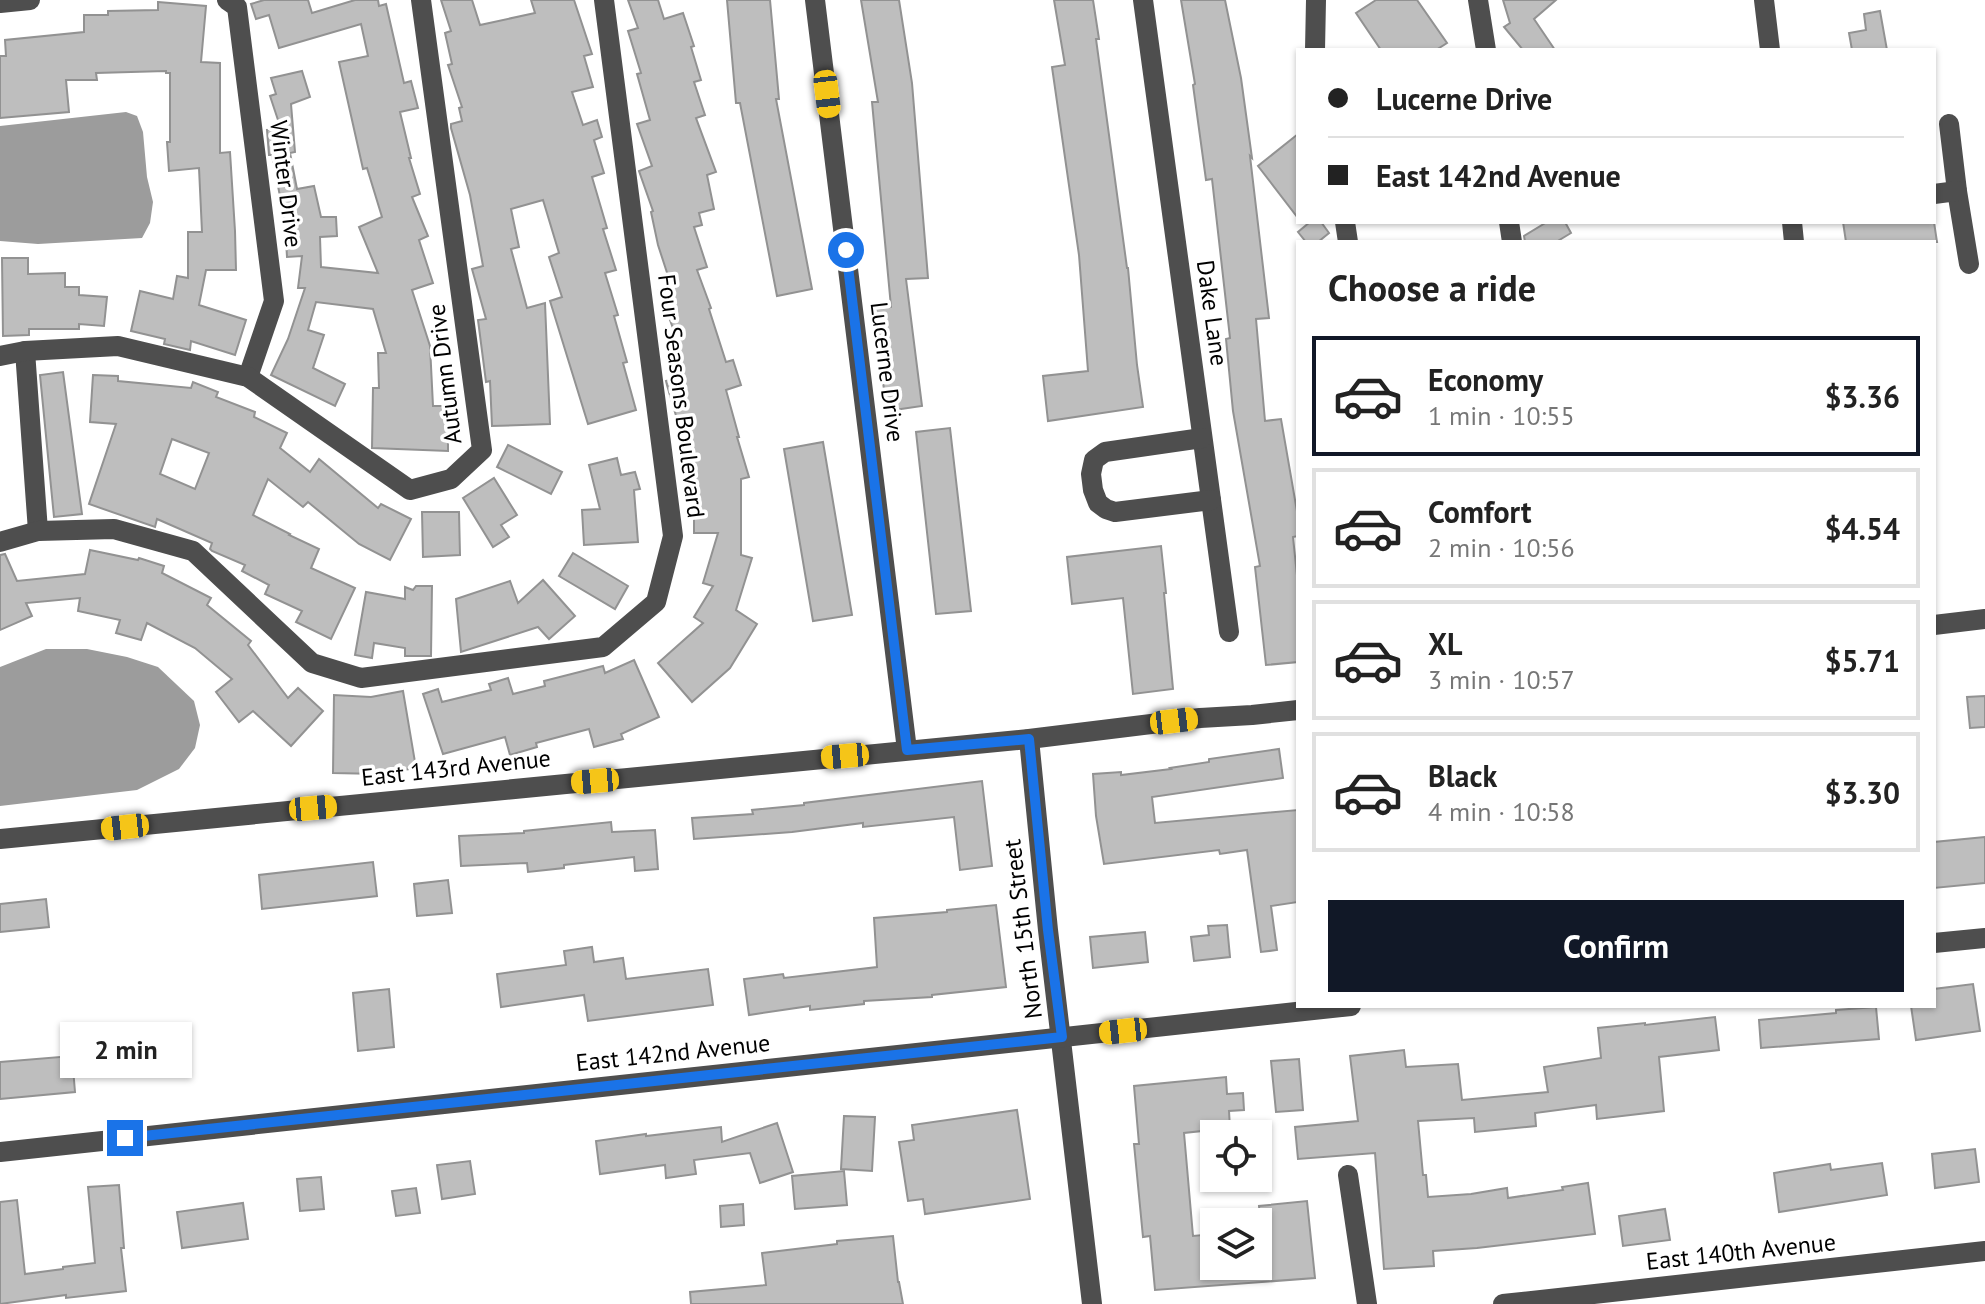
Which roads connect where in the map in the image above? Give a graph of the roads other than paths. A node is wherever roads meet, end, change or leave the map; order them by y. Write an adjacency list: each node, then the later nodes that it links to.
1 (30, 0): 10 (street)
2 (227, 0): 20 (street, Winter Drive)
3 (421, 0): 20 (street, Autumn Drive)
4 (604, 0): 23 (street, Four Seasons Boulevard)
5 (815, 0): 30 (street, Lucerne Drive)
6 (1143, 0): 21 (street, Dake Lane)
7 (1316, 0): 11 (street)
8 (1478, 0): 12 (street)
9 (1764, 0): 13 (street)
10 (0, 3)
11 (1315, 48)
12 (1486, 48)
13 (1770, 48)
14 (1949, 124): 15 (street)
15 (1957, 191): 16 (street); 17 (street)
16 (1936, 194)
17 (1969, 264)
18 (25, 351): 19 (street, Autumn Drive); 20 (street, Autumn Drive); 23 (street)
19 (0, 356)
20 (248, 377)
21 (1202, 438): 22 (street, Dake Lane); 22 (street)
22 (1211, 500): 27 (street, Dake Lane)
23 (38, 531): 24 (street, Four Seasons Boulevard)
24 (0, 542)
25 (1985, 619): 26 (street)
26 (1936, 625)
27 (1229, 632)
28 (1296, 710): 29 (street, East 143rd Avenue)
29 (1029, 739): 30 (street, East 143rd Avenue); 35 (street, North 15th Street)
30 (907, 750): 31 (street, East 143rd Avenue)
31 (0, 839)
32 (1985, 938): 33 (street)
33 (1936, 943)
34 (1332, 1008): 35 (street, East 142nd Avenue)
35 (1062, 1037): 36 (street, East 142nd Avenue); 39 (street, North 15th Street)
36 (0, 1152)
37 (1348, 1175): 40 (street)
38 (1985, 1251): 41 (street, East 140th Avenue)
39 (1092, 1304)
40 (1367, 1304)
41 (1503, 1304)

